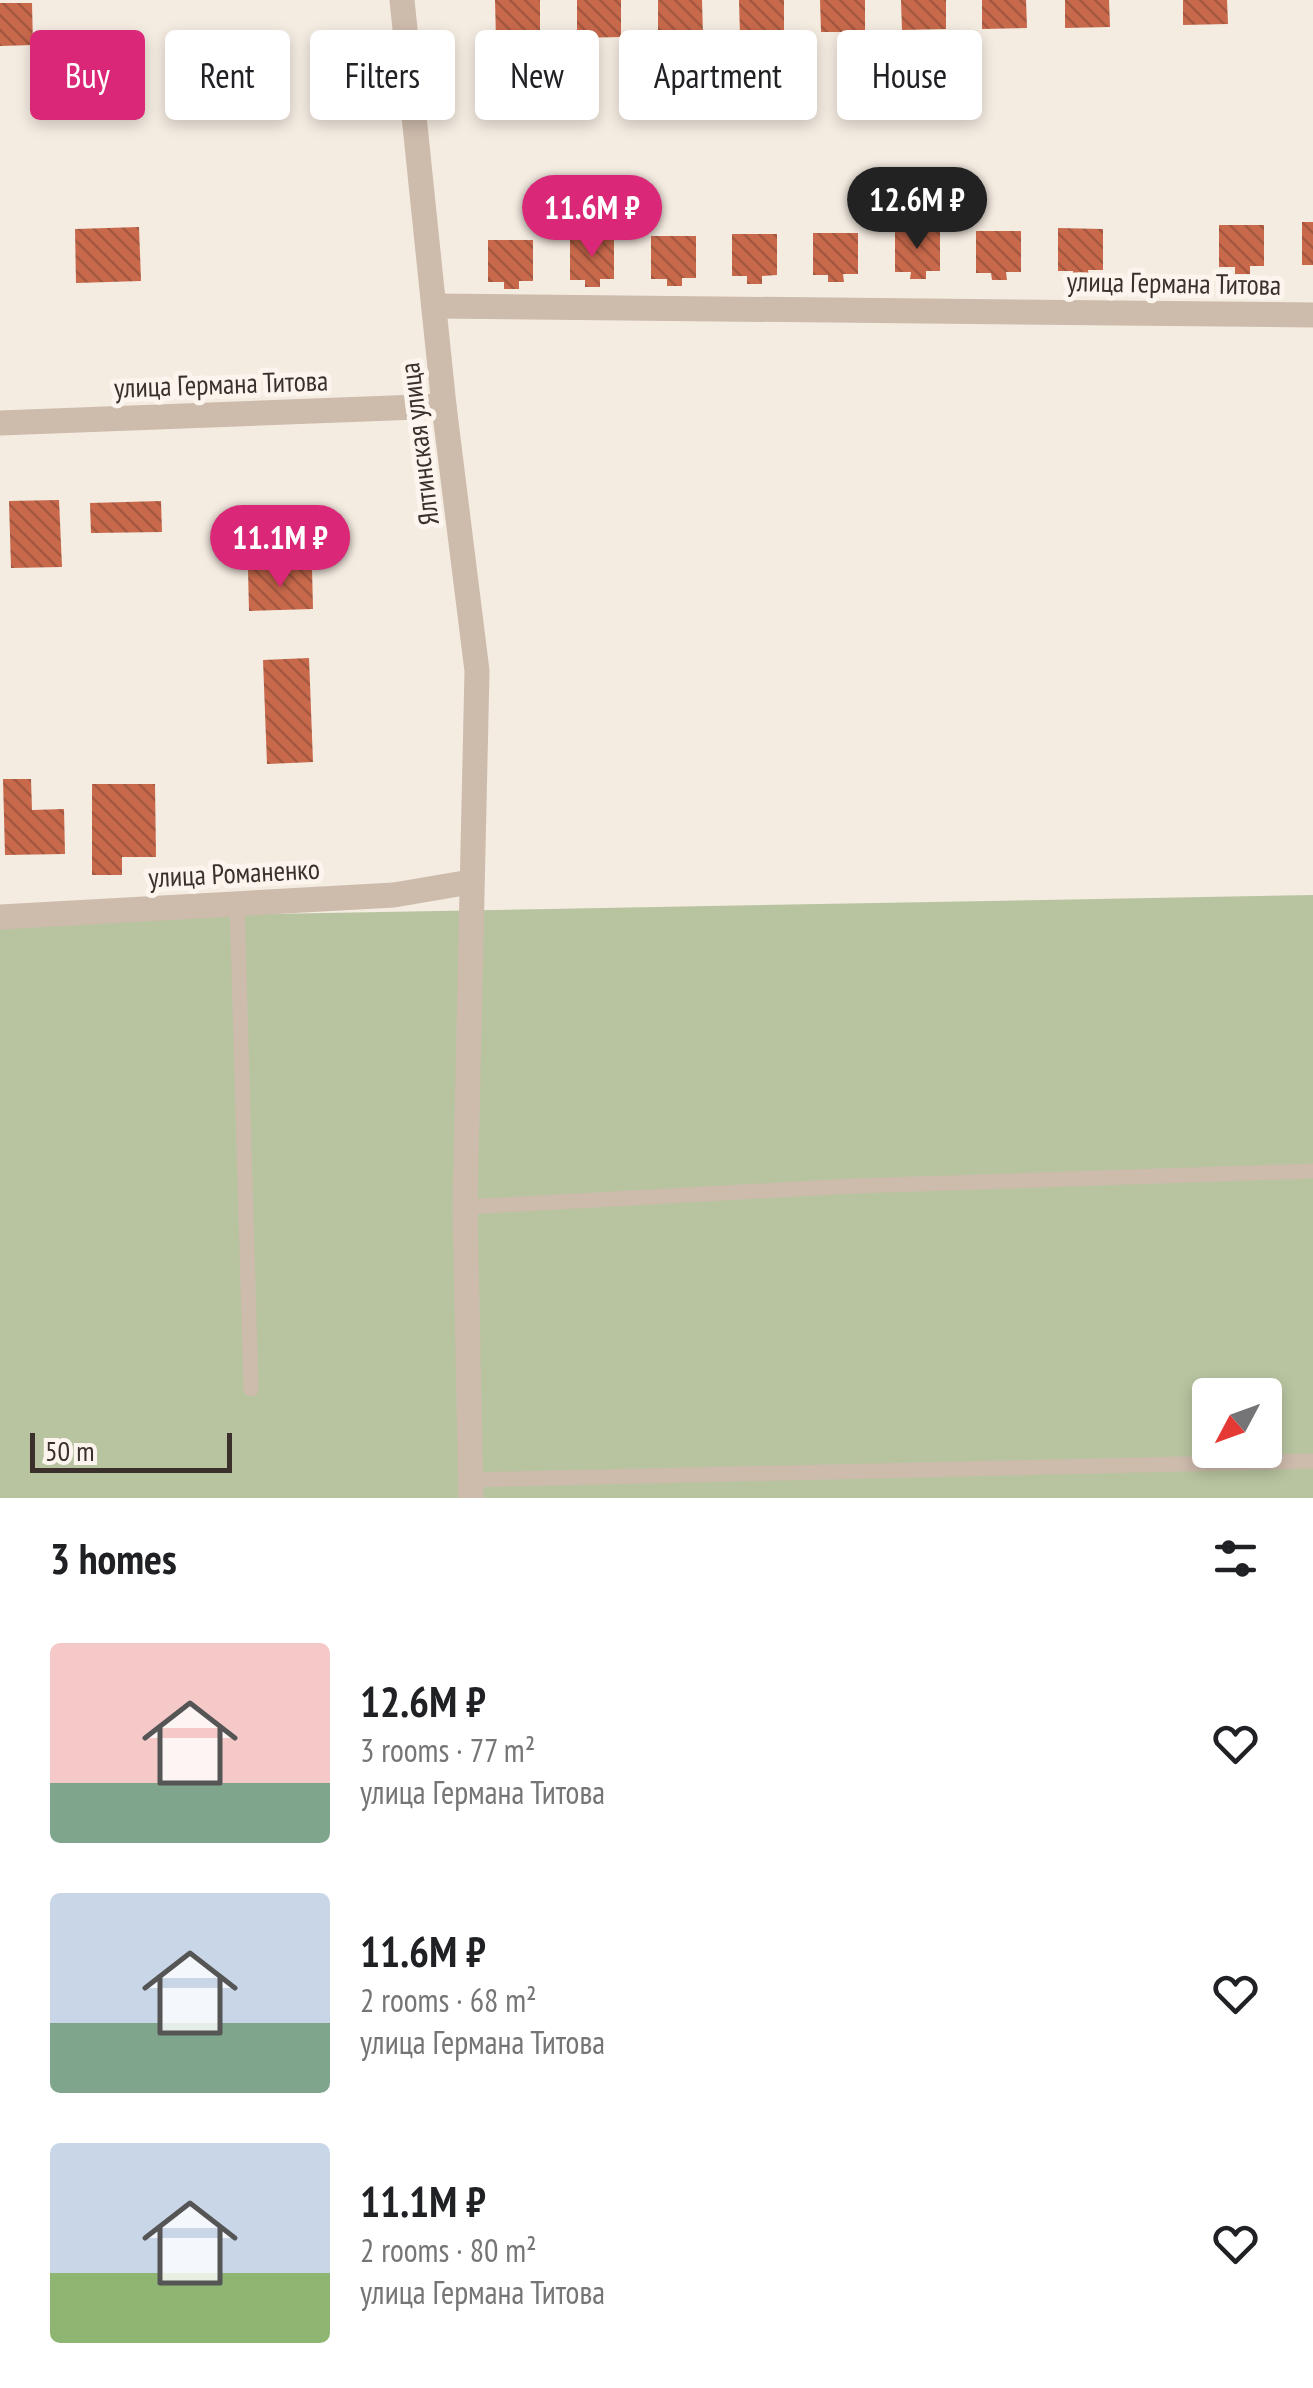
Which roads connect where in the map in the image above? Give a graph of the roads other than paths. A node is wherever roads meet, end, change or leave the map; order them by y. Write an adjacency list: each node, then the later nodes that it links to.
1 (402, 0): 2 (street, Ялтинская улица)
2 (434, 306): 3 (street, улица Германа Титова); 4 (street, Ялтинская улица)
3 (1313, 314)
4 (444, 406): 5 (street, улица Германа Титова); 6 (street, Ялтинская улица)
5 (0, 423)
6 (470, 882): 7 (street, улица Романенко); 10 (street, Ялтинская улица)
7 (237, 902): 8 (street, улица Романенко); 11 (lane)
8 (0, 917)
9 (1313, 1171): 10 (lane)
10 (466, 1207): 13 (street, Ялтинская улица)
11 (251, 1389)
12 (1313, 1461): 13 (lane)
13 (470, 1489)

